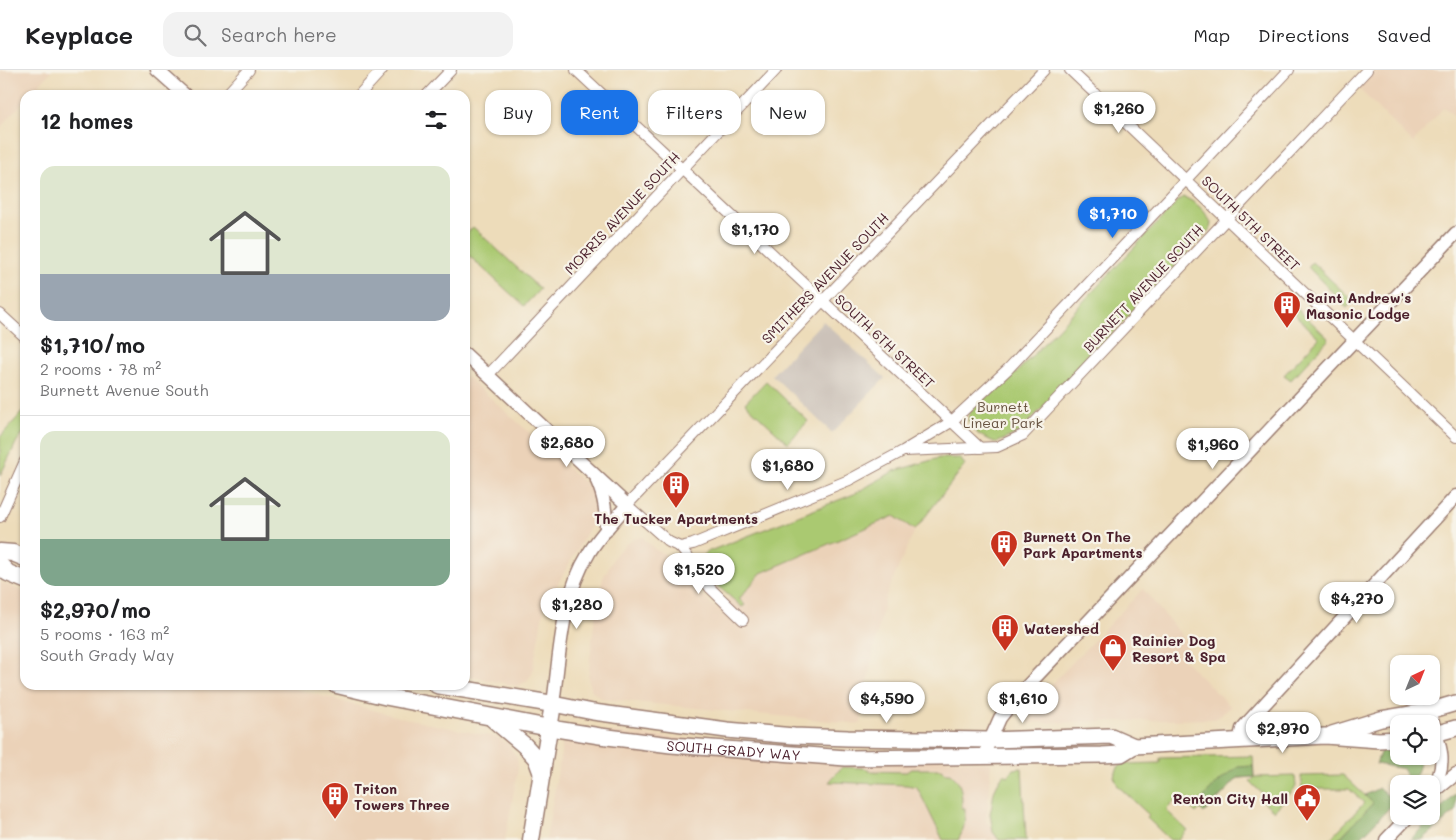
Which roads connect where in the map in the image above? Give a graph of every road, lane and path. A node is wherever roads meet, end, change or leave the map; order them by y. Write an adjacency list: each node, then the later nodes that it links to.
1 (157, 70): 11 (street)
2 (249, 70): 12 (street)
3 (382, 70): 13 (street)
4 (450, 70): 14 (street)
5 (576, 70): 15 (street, SOUTH 6TH STREET)
6 (776, 70): 15 (street, MORRIS AVENUE SOUTH)
7 (1044, 70): 19 (street, SMITHERS AVENUE SOUTH)
8 (1070, 70): 16 (street, SOUTH 5TH STREET)
9 (1288, 70): 16 (street, BURNETT AVENUE SOUTH)
10 (1367, 70): 17 (street, BURNETT AVENUE SOUTH)
11 (179, 90)
12 (231, 90)
13 (364, 90)
14 (432, 90)
15 (682, 169): 19 (street, SOUTH 6TH STREET); 24 (street, MORRIS AVENUE SOUTH)
16 (1186, 180): 17 (street, SOUTH 5TH STREET); 25 (street, BURNETT AVENUE SOUTH)
17 (1227, 219): 22 (street, SOUTH 5TH STREET); 27 (street, BURNETT AVENUE SOUTH)
18 (1456, 233): 22 (street)
19 (822, 300): 25 (street, SOUTH 6TH STREET); 32 (street, SMITHERS AVENUE SOUTH)
20 (0, 314): 21 (street)
21 (20, 332)
22 (1355, 340): 26 (street, SOUTH 5TH STREET); 55 (street)
23 (470, 359): 24 (street)
24 (488, 375): 30 (street)
25 (951, 422): 27 (street, SOUTH 6TH STREET); 28 (street, BURNETT AVENUE SOUTH)
26 (1456, 437)
27 (980, 448): 28 (street, BURNETT AVENUE SOUTH)
28 (903, 451): 35 (street, BURNETT AVENUE SOUTH)
29 (20, 472): 33 (street)
30 (594, 474): 32 (street); 34 (street)
31 (1456, 496): 56 (street)
32 (627, 505): 34 (street); 35 (street)
33 (0, 517)
34 (606, 531): 46 (street)
35 (680, 547): 42 (street)
36 (0, 552): 37 (main road)
37 (20, 556)
38 (0, 565): 39 (main road)
39 (20, 578)
40 (0, 583): 41 (main road)
41 (20, 584)
42 (743, 620)
43 (385, 690): 49 (main road, SOUTH GRADY WAY)
44 (467, 690): 46 (main road, SOUTH GRADY WAY)
45 (1456, 702): 47 (main road, SOUTH GRADY WAY)
46 (553, 704): 50 (main road); 55 (main road, SOUTH GRADY WAY)
47 (1429, 711): 48 (street); 53 (main road, SOUTH GRADY WAY)
48 (1430, 715)
49 (489, 716): 50 (main road, SOUTH GRADY WAY); 61 (main road)
50 (550, 728): 59 (main road, SOUTH GRADY WAY); 61 (main road)
51 (1456, 728): 52 (main road)
52 (1440, 733)
53 (1325, 736): 54 (main road, SOUTH GRADY WAY); 56 (main road, SOUTH GRADY WAY)
54 (1390, 739)
55 (990, 740): 57 (main road, SOUTH GRADY WAY); 59 (street)
56 (1239, 741): 57 (main road, SOUTH GRADY WAY)
57 (1134, 746): 59 (main road, SOUTH GRADY WAY)
58 (1440, 748): 62 (street)
59 (983, 756)
60 (1456, 774): 63 (street)
61 (542, 775): 65 (main road)
62 (1440, 775)
63 (1440, 786)
64 (1400, 825): 66 (street)
65 (531, 840)
66 (1386, 840)

